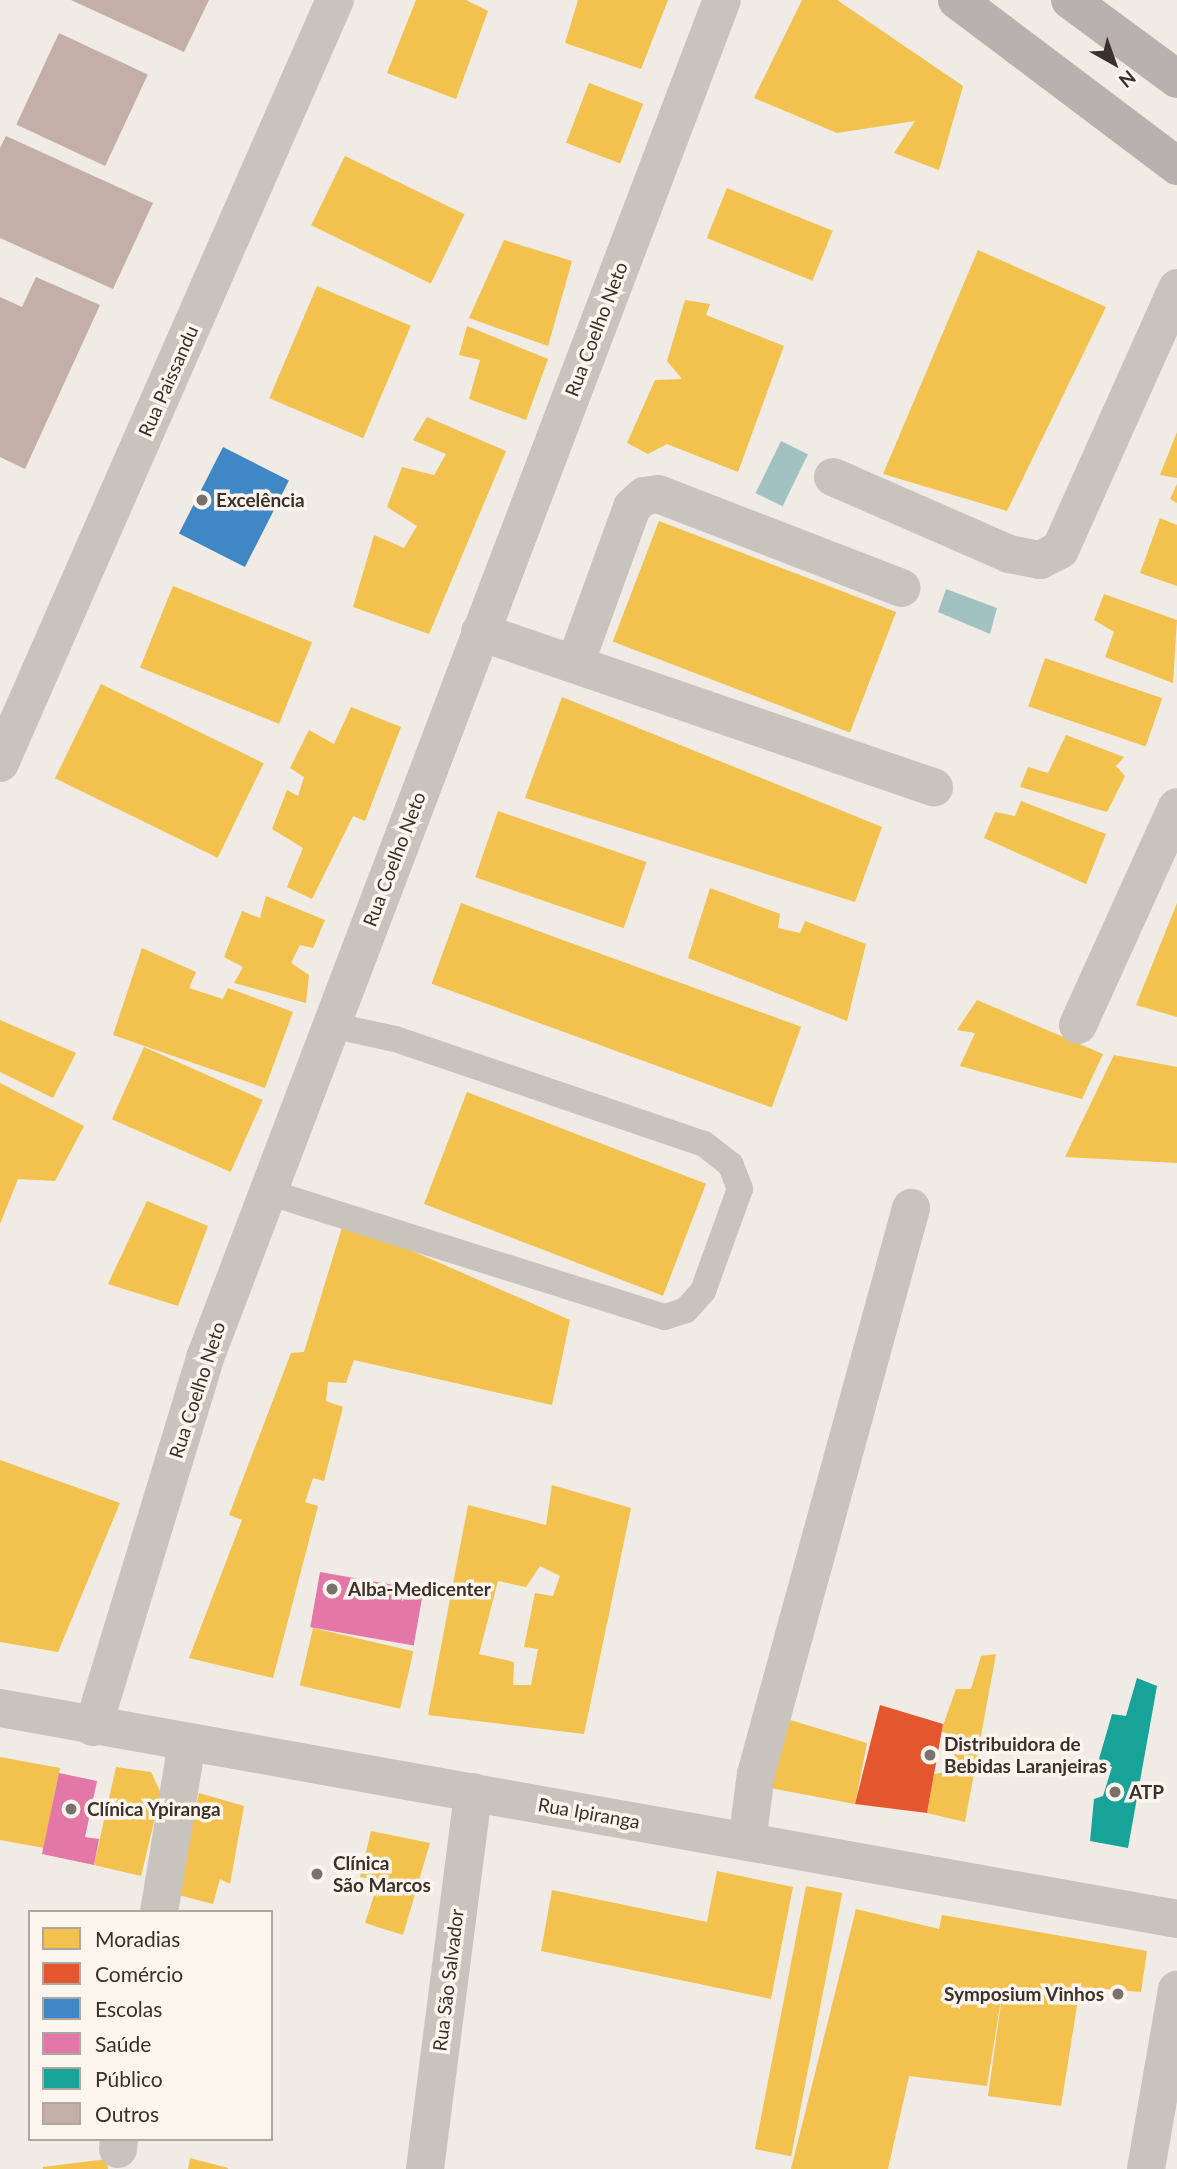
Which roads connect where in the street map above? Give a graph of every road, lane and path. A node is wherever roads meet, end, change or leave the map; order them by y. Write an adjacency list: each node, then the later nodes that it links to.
1 (335, 0): 12 (street, Rua Paissandu)
2 (722, 0): 10 (street, Rua Coelho Neto)
3 (957, 0): 6 (main road)
4 (1070, 0): 5 (main road)
5 (1177, 79)
6 (1177, 166)
7 (1177, 288): 8 (street)
8 (833, 477)
9 (902, 588): 11 (street)
10 (480, 632): 11 (street); 16 (street, Rua Coelho Neto)
11 (575, 664): 13 (street)
12 (0, 763)
13 (934, 787)
14 (1177, 807): 15 (street)
15 (1078, 1025)
16 (331, 1026): 17 (street, Rua Coelho Neto); 17 (lane)
17 (268, 1192): 20 (street, Rua Coelho Neto)
18 (911, 1208): 23 (street)
19 (0, 1708): 20 (street, Rua Ipiranga)
20 (93, 1727): 21 (street, Rua Ipiranga)
21 (187, 1743): 22 (street, Rua Ipiranga); 24 (street)
22 (473, 1792): 23 (street, Rua Ipiranga); 27 (street, Rua São Salvador)
23 (747, 1842): 25 (street, Rua Ipiranga)
24 (159, 1910)
25 (1177, 1919)
26 (1177, 1990): 28 (street)
27 (425, 2169)
28 (1146, 2169)

